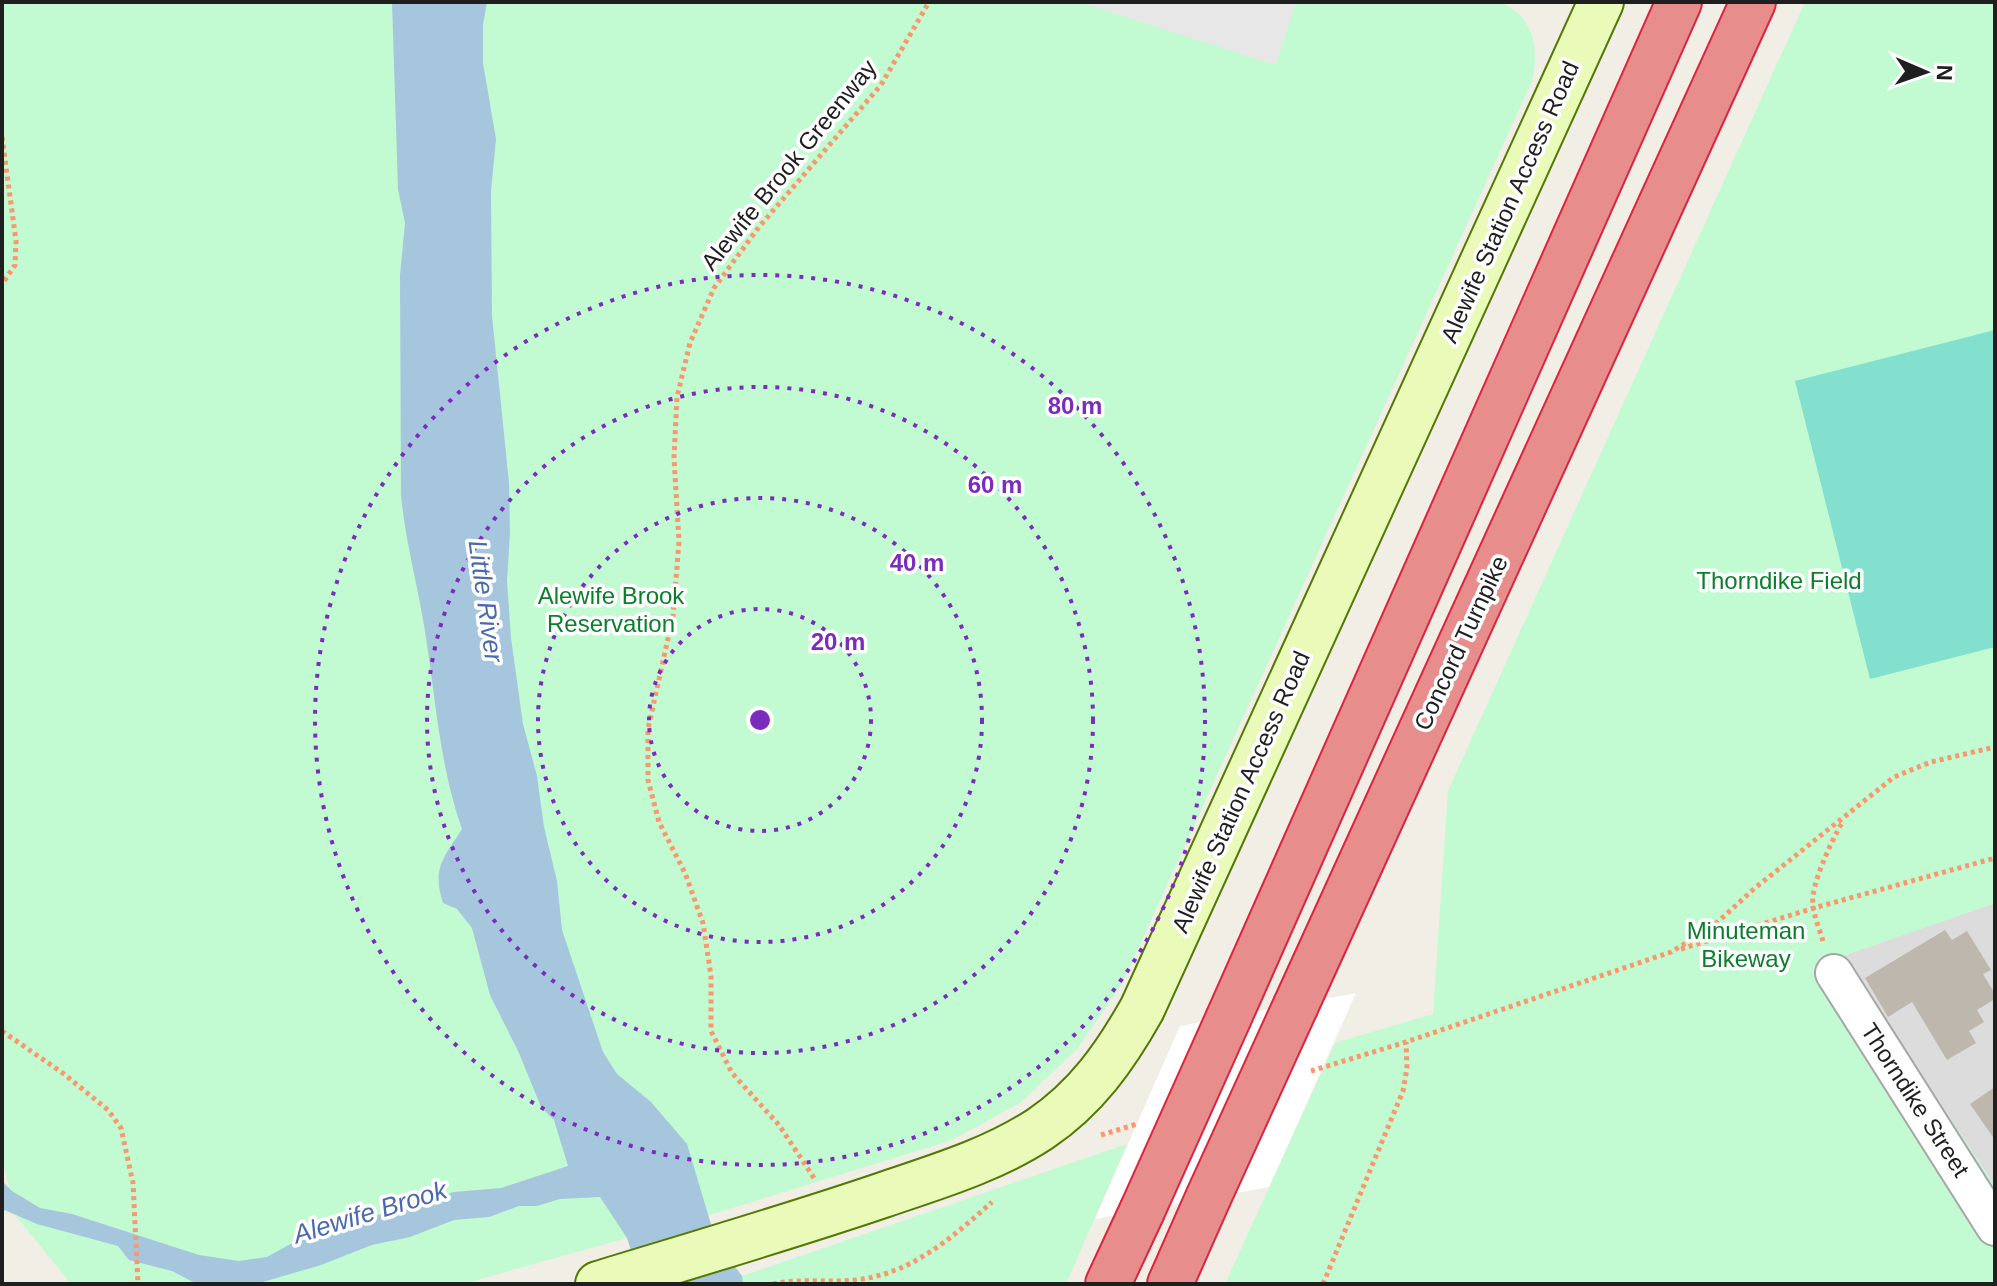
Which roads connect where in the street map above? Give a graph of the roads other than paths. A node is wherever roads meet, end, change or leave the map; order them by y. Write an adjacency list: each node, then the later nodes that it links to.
1 (1601, 2): 6 (main road, Alewife Station Access Road)
2 (1679, 2): 7 (highway, bridge)
3 (1753, 2): 8 (highway, Concord Turnpike, bridge)
4 (1834, 973): 5 (street, Thorndike Street)
5 (1995, 1227)
6 (607, 1281)
7 (1108, 1284)
8 (1170, 1284)

